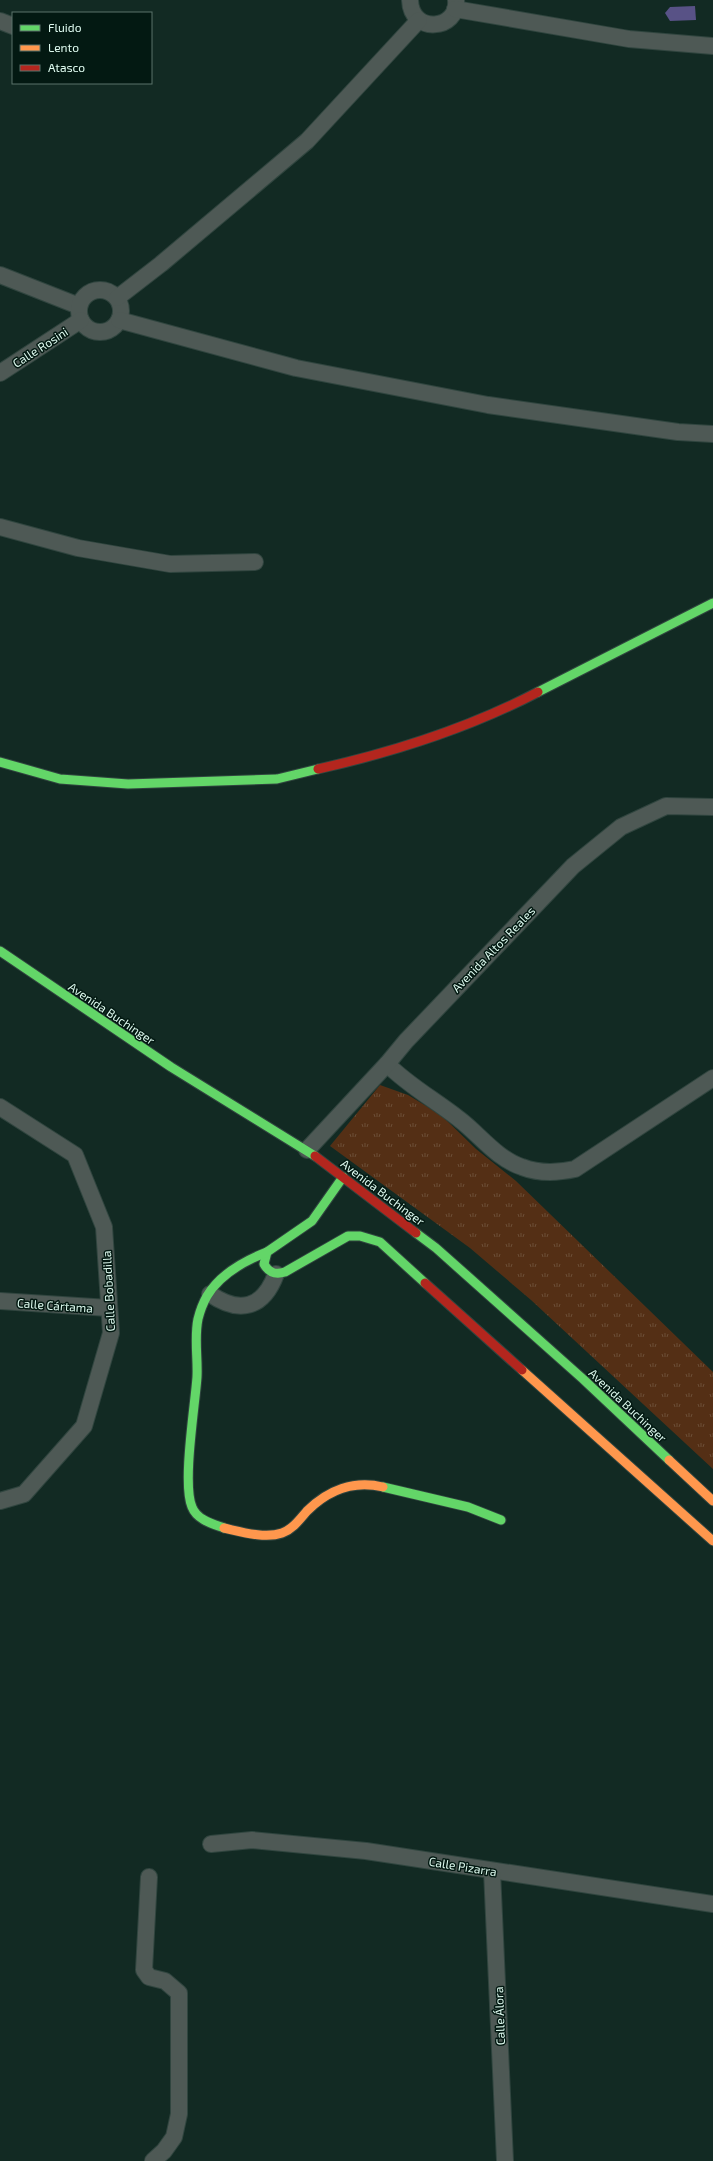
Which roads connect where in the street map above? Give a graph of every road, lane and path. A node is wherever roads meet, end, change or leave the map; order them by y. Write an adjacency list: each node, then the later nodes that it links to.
1 (410, 0): 3 (street)
2 (456, 4): 3 (street); 6 (street)
3 (419, 20): 8 (street)
4 (0, 21): 5 (street)
5 (12, 26)
6 (713, 46)
7 (0, 275): 9 (street)
8 (117, 298): 9 (street); 10 (street)
9 (80, 313): 10 (street); 11 (street, Calle Rosini)
10 (119, 320): 12 (street)
11 (0, 373)
12 (713, 434)
13 (0, 527): 14 (street)
14 (256, 562)
15 (713, 603): 16 (street)
16 (0, 762)
17 (713, 807): 19 (street, Avenida Altos Reales)
18 (0, 951): 22 (street, Avenida Buchinger)
19 (387, 1064): 20 (street); 22 (street, Avenida Altos Reales)
20 (713, 1078)
21 (0, 1107): 28 (street, Calle Bobadilla)
22 (307, 1150): 23 (street, Avenida Buchinger)
23 (343, 1177): 24 (street); 30 (street, Avenida Buchinger)
24 (266, 1252): 25 (street); 26 (street)
25 (276, 1274): 26 (street); 32 (street)
26 (210, 1294): 31 (street)
27 (0, 1301): 28 (street, Calle Cártama)
28 (109, 1308): 29 (street, Calle Bobadilla)
29 (0, 1501)
30 (713, 1501)
31 (501, 1520)
32 (713, 1541)
33 (211, 1844): 34 (street, Calle Pizarra)
34 (492, 1871): 36 (street, Calle Pizarra); 38 (street, Calle Álora)
35 (149, 1877): 37 (street)
36 (713, 1904)
37 (153, 2161)
38 (505, 2161)

